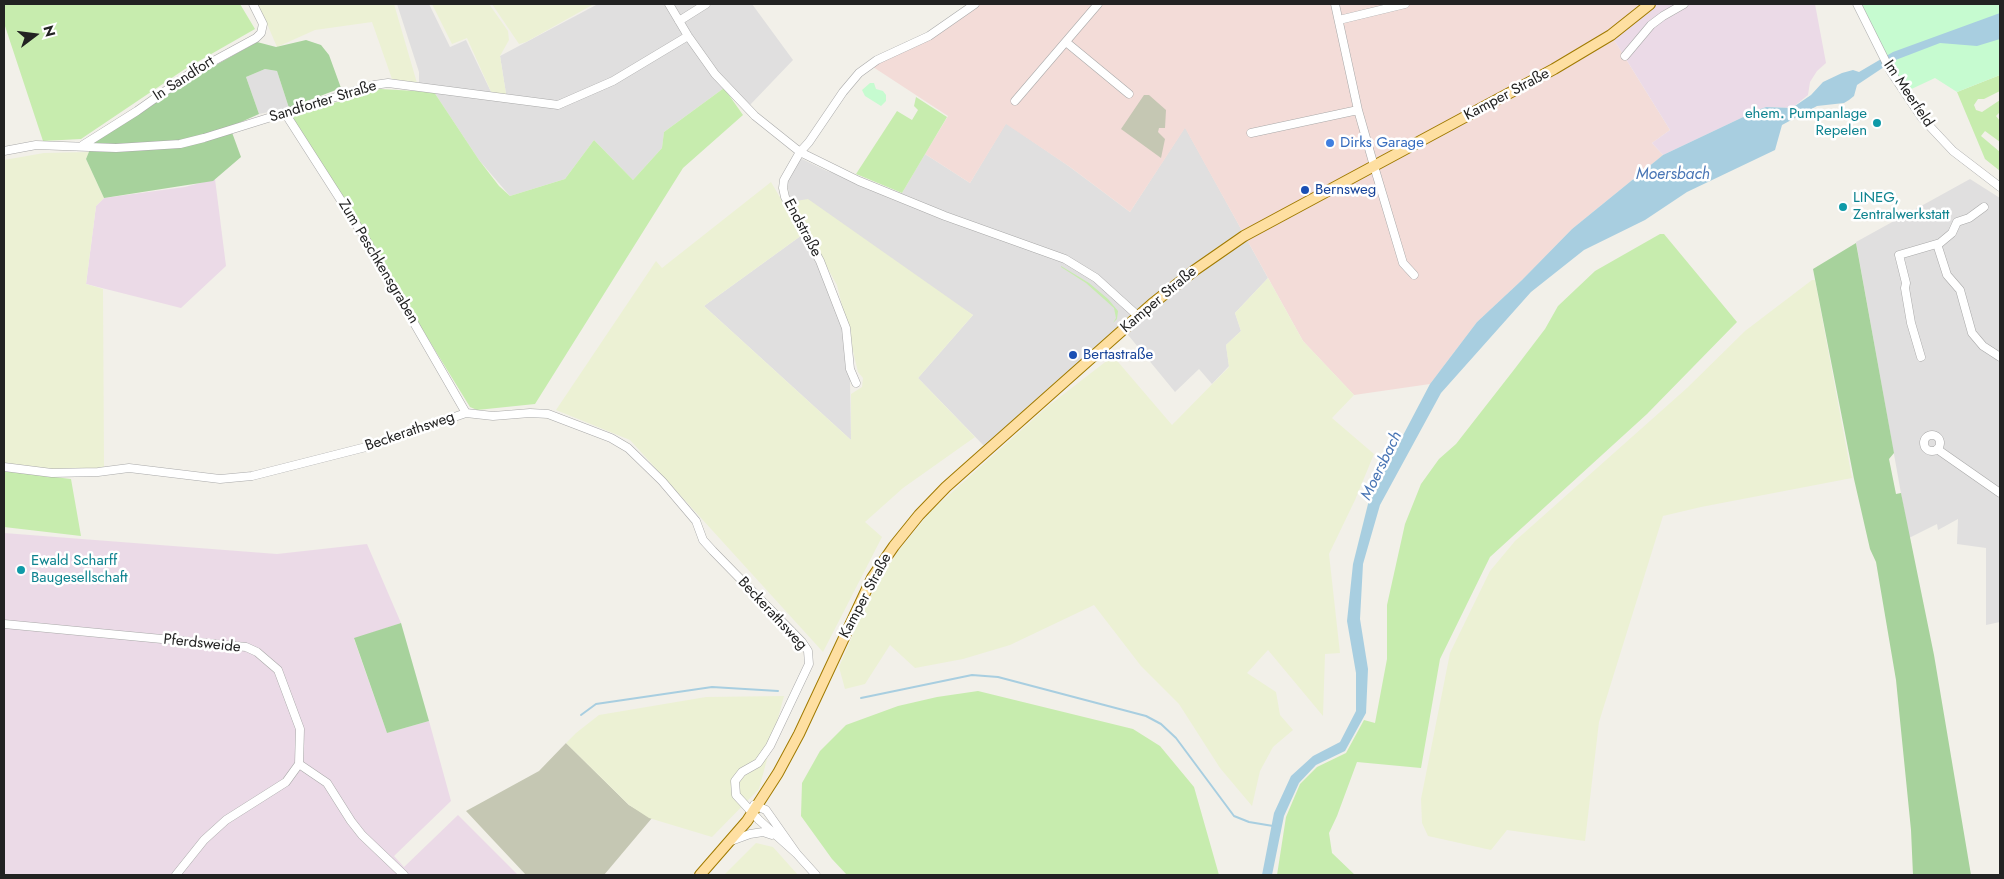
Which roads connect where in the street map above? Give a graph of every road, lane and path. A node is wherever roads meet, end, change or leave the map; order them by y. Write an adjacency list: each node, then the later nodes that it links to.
1 (253, 4): 21 (street, In Sandfort)
2 (669, 4): 12 (street)
3 (706, 4): 12 (street)
4 (975, 4): 23 (street, Endstraße)
5 (1098, 4): 14 (street)
6 (1335, 4): 11 (street)
7 (1405, 4): 11 (street)
8 (1650, 4): 24 (main road, Kamper Straße)
9 (1684, 4): 15 (street)
10 (1857, 4): 25 (street, Im Meerfeld)
11 (1339, 20): 18 (street)
12 (679, 21): 13 (street)
13 (688, 36): 19 (street, Sandforter Straße); 23 (street)
14 (1066, 42): 16 (street); 17 (street)
15 (1625, 56)
16 (1129, 94)
17 (1014, 101)
18 (1358, 110): 20 (street); 24 (street)
19 (285, 113): 21 (street, Sandforter Straße); 33 (street, Zum Peschkensgraben)
20 (1250, 133)
21 (83, 146): 22 (street, Sandforter Straße)
22 (4, 150)
23 (800, 152): 29 (street); 32 (street, Endstraße)
24 (1374, 166): 28 (street); 29 (main road, Kamper Straße)
25 (2000, 187)
26 (1984, 206): 27 (street)
27 (1937, 244): 30 (street); 31 (street)
28 (1414, 275)
29 (1138, 316): 39 (main road, Kamper Straße)
30 (2000, 356)
31 (1921, 358)
32 (856, 383)
33 (466, 413): 35 (street, Beckerathsweg); 39 (street, Beckerathsweg)
34 (1937, 449): 36 (street)
35 (4, 467)
36 (2000, 493)
37 (4, 624): 38 (street, Pferdsweide)
38 (299, 764): 43 (street); 44 (street)
39 (755, 809): 40 (main road, Kamper Straße); 41 (street); 42 (street)
40 (731, 841): 41 (street); 45 (main road, Kamper Straße)
41 (782, 842): 42 (street)
42 (798, 854): 46 (street)
43 (176, 875)
44 (404, 875)
45 (700, 875)
46 (816, 875)

